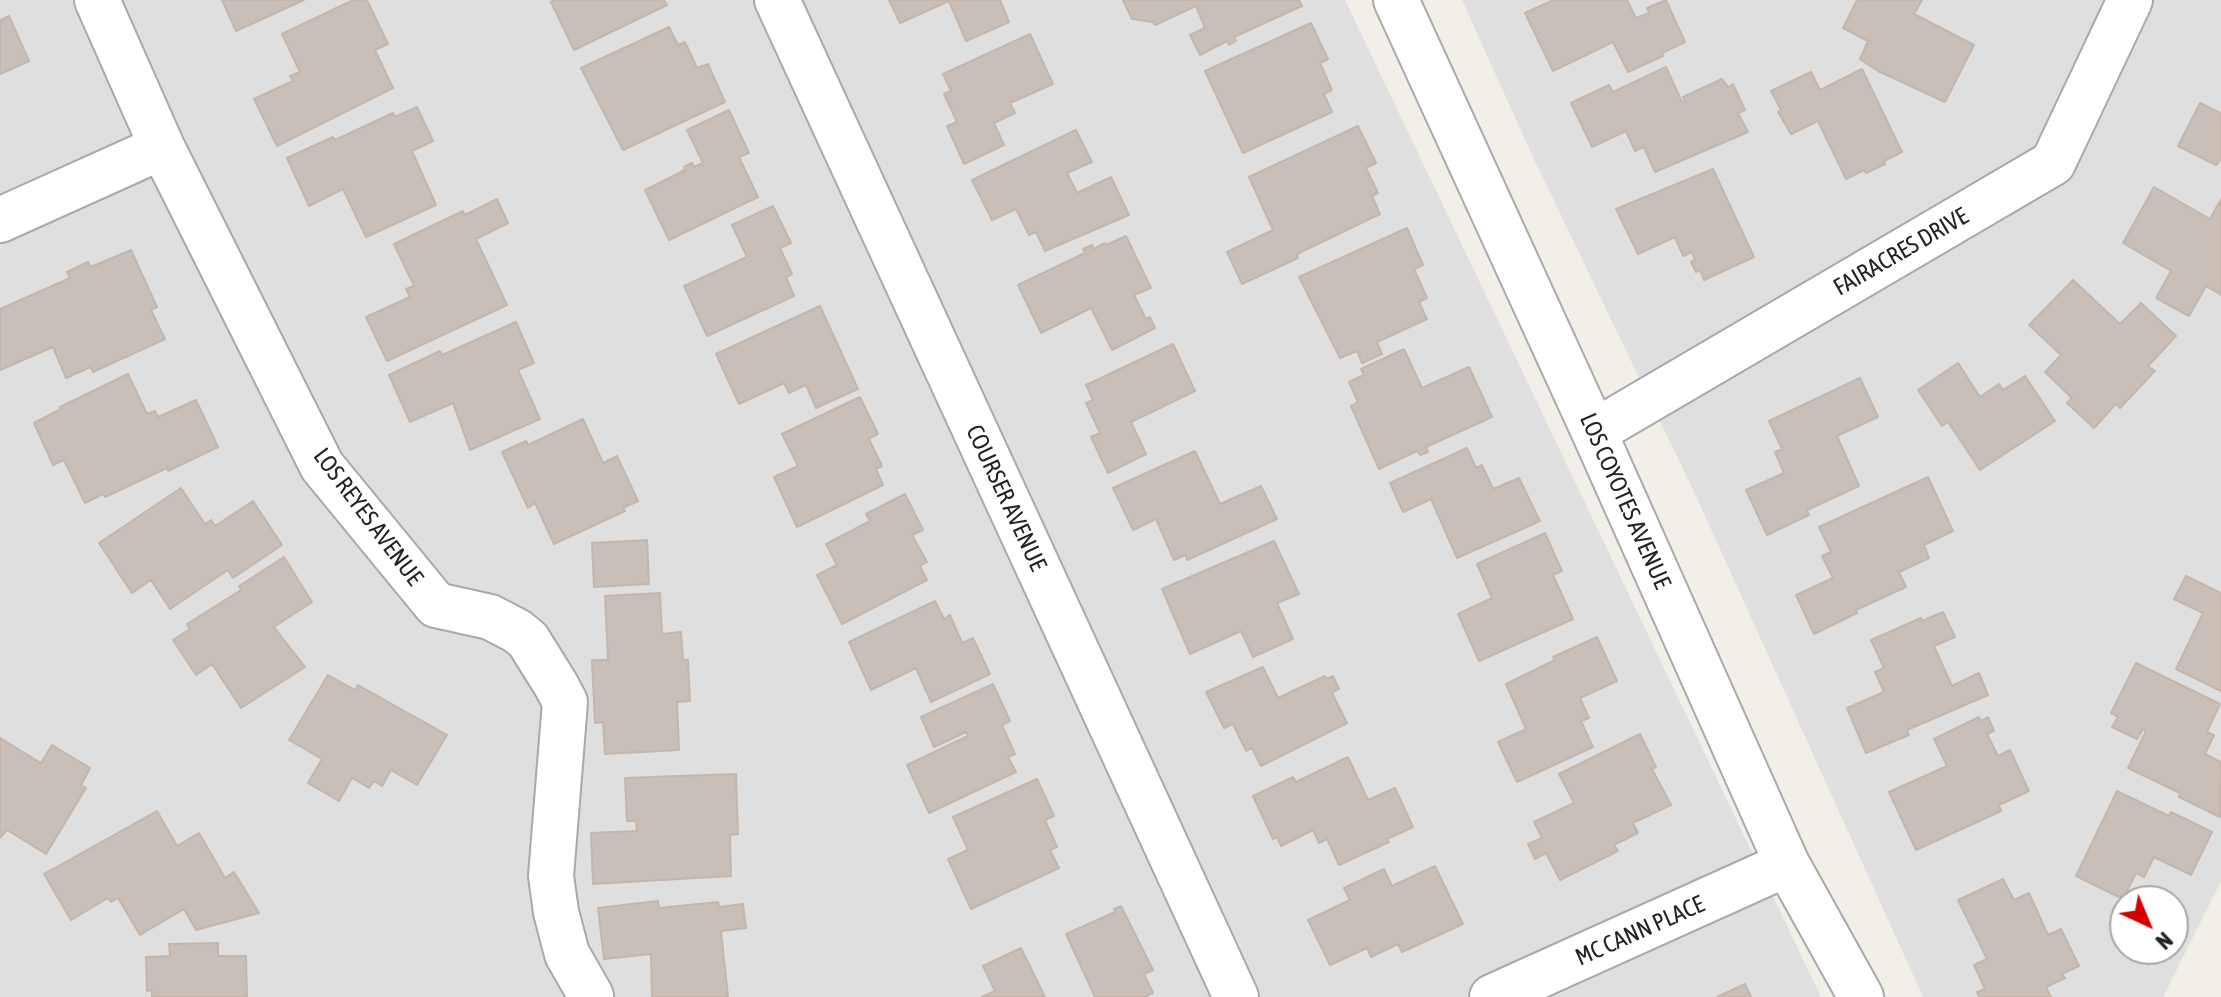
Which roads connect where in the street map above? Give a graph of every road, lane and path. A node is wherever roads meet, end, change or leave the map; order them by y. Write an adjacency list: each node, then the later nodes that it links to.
1 (97, 0): 5 (street, LOS REYES AVENUE)
2 (777, 0): 10 (street, COURSER AVENUE)
3 (1396, 0): 7 (street, LOS COYOTES AVENUE)
4 (2130, 0): 7 (street, FAIRACRES DRIVE)
5 (162, 147): 6 (street); 9 (street, LOS REYES AVENUE)
6 (0, 220)
7 (1594, 432): 8 (street, LOS COYOTES AVENUE)
8 (1787, 864): 11 (street, MC CANN PLACE); 12 (street, LOS COYOTES AVENUE)
9 (591, 996)
10 (1236, 997)
11 (1492, 997)
12 (1861, 997)

